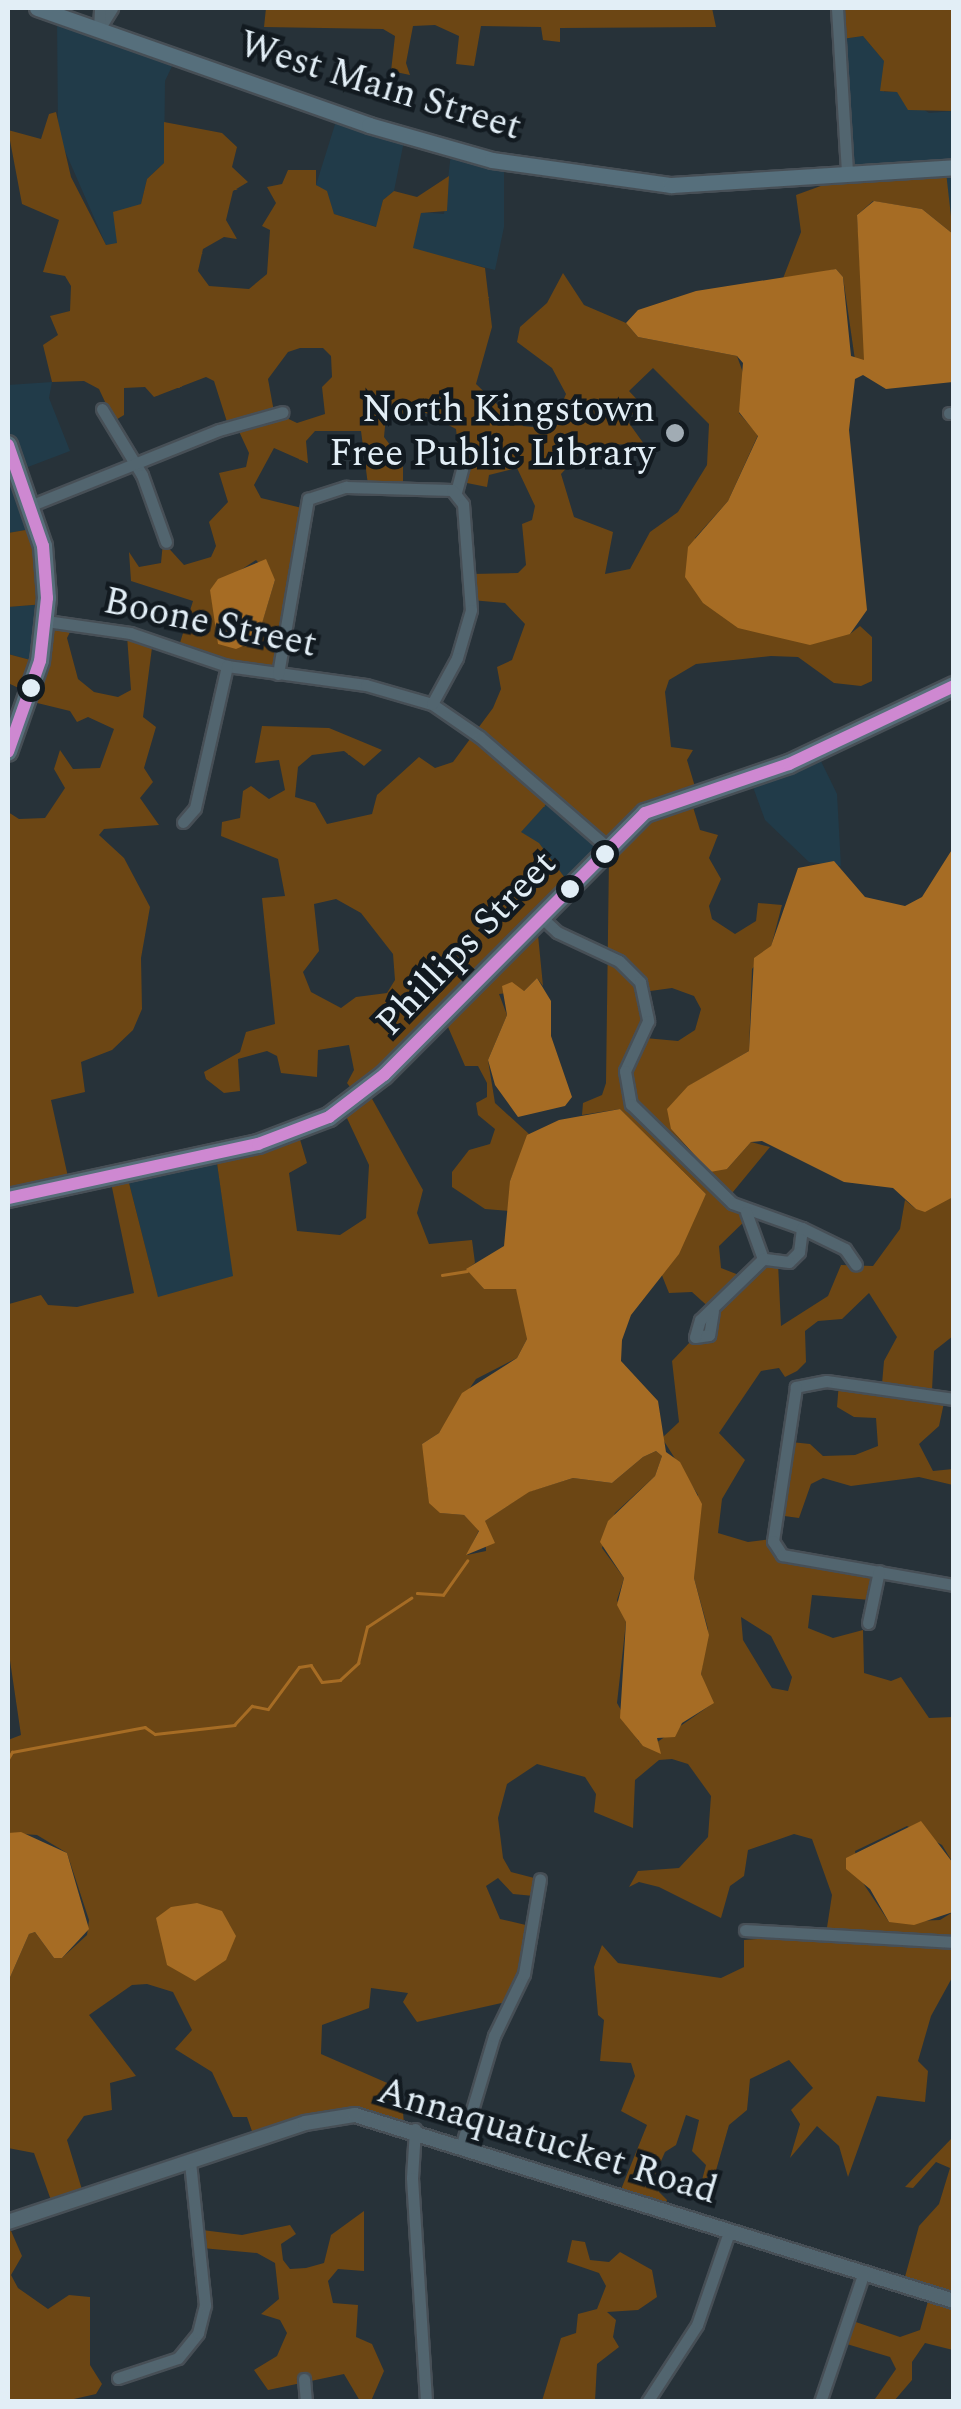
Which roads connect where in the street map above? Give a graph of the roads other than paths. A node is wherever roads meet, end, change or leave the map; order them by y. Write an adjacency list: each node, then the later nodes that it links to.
1 (37, 8): 5 (main road, West Main Street)
2 (100, 8): 5 (street)
3 (112, 8): 5 (street)
4 (837, 8): 7 (street)
5 (99, 29): 7 (main road, West Main Street)
6 (954, 166): 7 (main road, West Main Street)
7 (847, 173)
8 (102, 409): 11 (street)
9 (283, 412): 11 (street)
10 (8, 445): 14 (main road)
11 (135, 466): 14 (street); 15 (street)
12 (462, 466): 13 (street)
13 (456, 492): 18 (street); 20 (street)
14 (32, 506): 16 (main road)
15 (166, 542)
16 (46, 620): 17 (street, Boone Street); 21 (main road)
17 (227, 666): 18 (street, Boone Street); 22 (street)
18 (278, 674): 20 (street, Boone Street)
19 (954, 686): 23 (main road, Phillips Street)
20 (432, 704): 23 (street, Boone Street)
21 (8, 752)
22 (183, 822)
23 (607, 846): 24 (main road, Phillips Street)
24 (540, 917): 25 (main road, Phillips Street); 26 (street)
25 (8, 1198)
26 (746, 1212): 27 (street); 28 (street)
27 (802, 1228): 28 (street); 29 (street)
28 (763, 1258): 30 (street)
29 (856, 1265)
30 (712, 1311)
31 (954, 1399): 32 (street)
32 (879, 1572): 33 (street); 34 (street)
33 (954, 1585)
34 (868, 1624)
35 (540, 1879): 39 (street)
36 (745, 1930): 37 (street)
37 (954, 1942)
38 (416, 2128): 39 (street, Annaquatucket Road); 40 (street, Annaquatucket Road); 48 (street)
39 (462, 2144): 42 (street, Annaquatucket Road)
40 (190, 2162): 41 (street, Annaquatucket Road); 45 (street)
41 (8, 2222)
42 (729, 2232): 43 (street, Annaquatucket Road); 49 (street)
43 (863, 2275): 44 (street, Annaquatucket Road); 50 (street)
44 (954, 2302)
45 (118, 2378)
46 (304, 2379): 47 (street)
47 (306, 2402)
48 (426, 2402)
49 (647, 2402)
50 (820, 2402)

